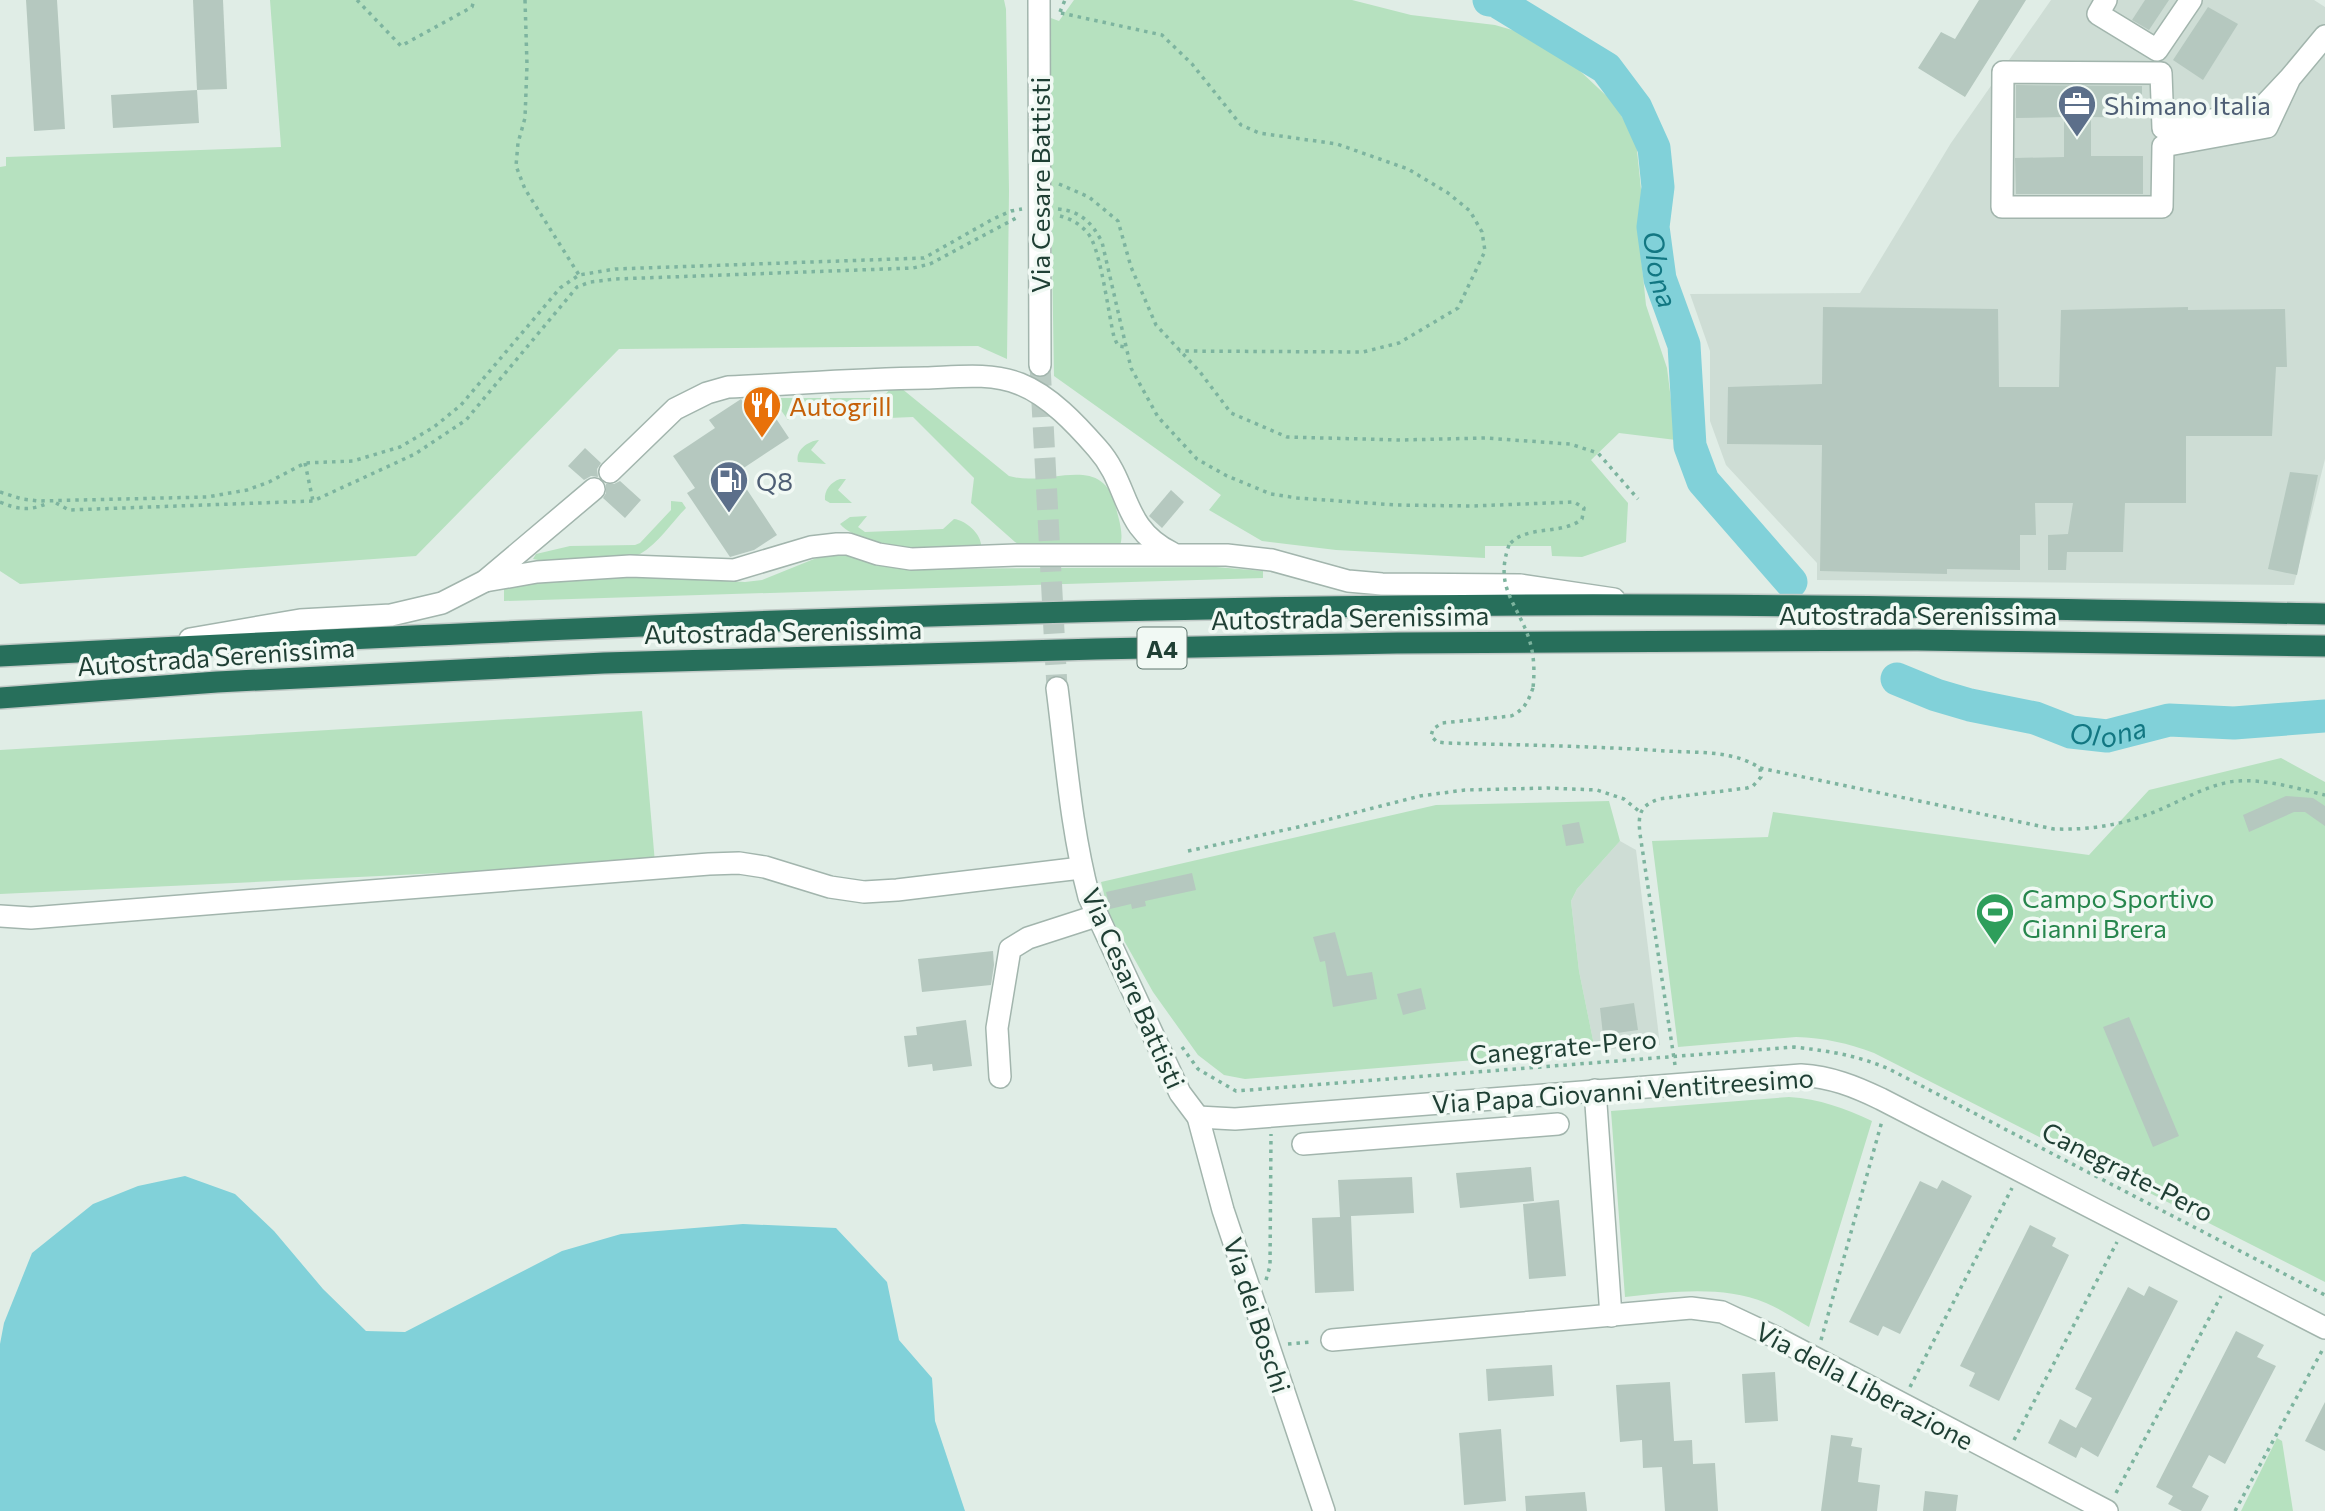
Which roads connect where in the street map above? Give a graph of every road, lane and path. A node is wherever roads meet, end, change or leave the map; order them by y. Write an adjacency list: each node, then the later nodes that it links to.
1 (357, 0): 2 (path)
2 (474, 0)
3 (525, 0): 15 (path)
4 (2106, 0): 5 (street)
5 (2191, 0)
6 (1040, 2): 10 (street, Via Cesare Battisti)
7 (1061, 13): 17 (path)
8 (2325, 36): 9 (street)
9 (2290, 78): 9 (street)
10 (1038, 174): 17 (path); 18 (street, Via Cesare Battisti)
11 (1028, 208): 15 (path)
12 (1050, 208): 16 (path)
13 (1029, 215): 25 (path)
14 (1050, 215): 16 (path)
15 (579, 275): 19 (path)
16 (1126, 346): 36 (path, bridge)
17 (1180, 351): 23 (path)
18 (1040, 365)
19 (305, 463): 24 (path); 25 (path)
20 (610, 472): 27 (street)
21 (594, 489): 28 (street)
22 (0, 492): 24 (path)
23 (1638, 499)
24 (53, 501): 25 (path); 26 (path)
25 (313, 501)
26 (0, 502)
27 (1174, 554): 28 (street); 29 (street)
28 (485, 581): 32 (street)
29 (1654, 605): 30 (highway, Autostrada Serenissima / A4); 32 (highway, Autostrada Serenissima / A4)
30 (2325, 614)
31 (2325, 646): 35 (highway, Autostrada Serenissima / A4)
32 (140, 649): 33 (highway, Autostrada Serenissima / A4)
33 (0, 656)
34 (1057, 688): 40 (street, Via Cesare Battisti)
35 (0, 698)
36 (1760, 768): 37 (path); 38 (path)
37 (2325, 795)
38 (1640, 812): 39 (path); 44 (path)
39 (1188, 851)
40 (1081, 868): 41 (street); 42 (street, Via Cesare Battisti)
41 (0, 916)
42 (1096, 916): 45 (street); 52 (street, Via Cesare Battisti)
43 (1178, 1040): 47 (path, Canegrate-Pero)
44 (1673, 1056): 46 (path); 47 (path, Canegrate-Pero); 60 (path, Canegrate-Pero)
45 (1000, 1077)
46 (1678, 1084): 48 (street, Via Papa Giovanni Ventitreesimo); 50 (street, Via Papa Giovanni Ventitreesimo)
47 (1269, 1090): 51 (path)
48 (1595, 1090): 49 (street, Via Papa Giovanni Ventitreesimo); 61 (street)
49 (1431, 1102): 51 (street, Via Papa Giovanni Ventitreesimo); 54 (street)
50 (1888, 1103): 56 (street, Via Papa Giovanni Ventitreesimo); 66 (path)
51 (1270, 1115): 52 (street, Via Papa Giovanni Ventitreesimo); 59 (path)
52 (1198, 1117): 69 (street, Via dei Boschi)
53 (1558, 1124): 54 (street)
54 (1433, 1134): 55 (street)
55 (1303, 1144)
56 (2021, 1171): 57 (street, Via Papa Giovanni Ventitreesimo); 67 (path)
57 (2126, 1225): 58 (street, Via Papa Giovanni Ventitreesimo); 68 (path)
58 (2231, 1279): 62 (street, Via Papa Giovanni Ventitreesimo); 70 (path)
59 (1264, 1289)
60 (2325, 1295)
61 (1611, 1316): 63 (street, Via della Liberazione); 66 (street, Via della Liberazione)
62 (2325, 1328)
63 (1332, 1340): 64 (path)
64 (1277, 1344)
65 (2325, 1346): 71 (path)
66 (1816, 1358): 67 (street, Via della Liberazione)
67 (1901, 1405): 68 (street, Via della Liberazione)
68 (2004, 1458): 70 (street, Via della Liberazione)
69 (1324, 1511)
70 (2107, 1511)
71 (2235, 1511)

